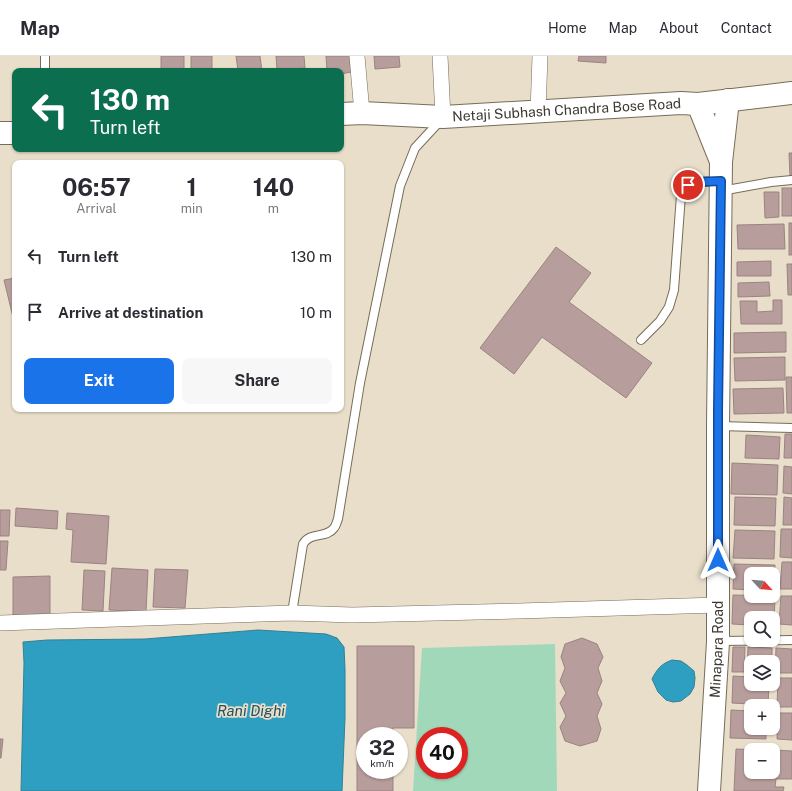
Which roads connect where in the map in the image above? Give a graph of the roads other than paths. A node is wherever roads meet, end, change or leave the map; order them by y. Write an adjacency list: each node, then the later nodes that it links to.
1 (45, 56): 5 (lane)
2 (357, 56): 10 (street)
3 (440, 56): 11 (street)
4 (540, 56): 9 (street)
5 (45, 68)
6 (792, 93): 7 (street, Netaji Subhash Chandra Bose Road)
7 (728, 100): 8 (street, Netaji Subhash Chandra Bose Road); 14 (street, Minapara Road)
8 (698, 104): 9 (street, Netaji Subhash Chandra Bose Road); 14 (street)
9 (538, 112): 11 (street, Netaji Subhash Chandra Bose Road)
10 (351, 114): 11 (street, Netaji Subhash Chandra Bose Road)
11 (443, 117): 20 (lane)
12 (0, 133): 13 (street)
13 (12, 133)
14 (721, 178): 15 (lane); 16 (lane); 17 (street, Minapara Road)
15 (792, 180)
16 (641, 340)
17 (718, 426): 18 (lane); 19 (street, Minapara Road)
18 (792, 428)
19 (718, 605): 20 (street); 23 (street, Minapara Road)
20 (292, 613): 21 (street)
21 (0, 623)
22 (792, 640): 23 (lane)
23 (718, 642): 24 (street, Minapara Road)
24 (709, 791)

